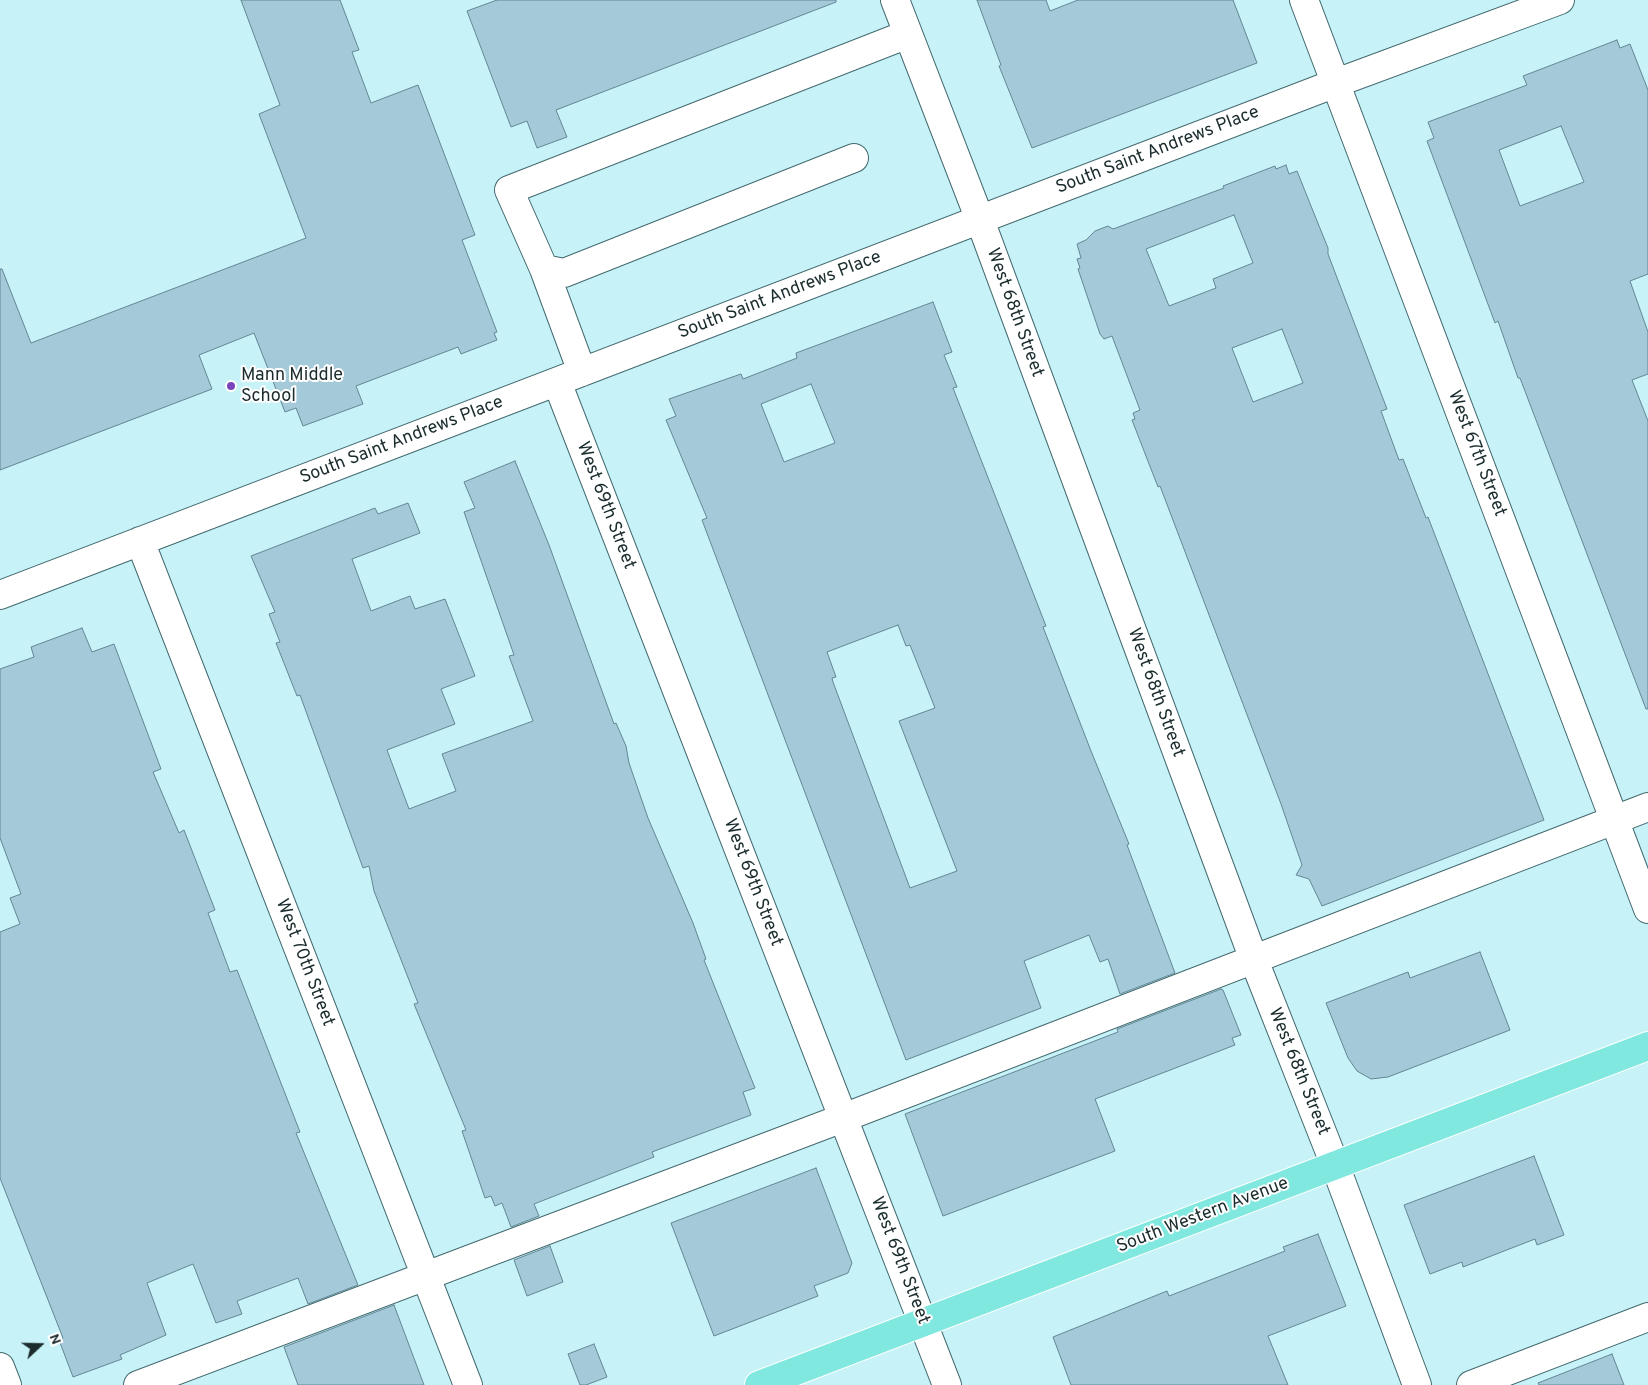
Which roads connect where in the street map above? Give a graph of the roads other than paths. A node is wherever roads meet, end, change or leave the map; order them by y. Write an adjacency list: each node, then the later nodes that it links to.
1 (895, 0): 4 (street, West 68th Street)
2 (1304, 0): 5 (street, West 67th Street)
3 (1560, 0): 5 (street, South Saint Andrews Place)
4 (908, 34): 7 (street, West 68th Street); 8 (street, West 69th Street)
5 (1336, 83): 7 (street, South Saint Andrews Place); 13 (street, West 67th Street)
6 (854, 158): 8 (street)
7 (980, 220): 9 (street, South Saint Andrews Place); 15 (street, West 68th Street)
8 (544, 269): 9 (street, West 69th Street)
9 (569, 377): 10 (street, South Saint Andrews Place); 17 (street, West 69th Street)
10 (140, 541): 11 (street, South Saint Andrews Place); 19 (street, West 70th Street)
11 (0, 595)
12 (1648, 807): 13 (street)
13 (1614, 820): 14 (street, West 67th Street); 15 (street)
14 (1648, 909)
15 (1254, 960): 17 (street); 18 (street, West 68th Street)
16 (1648, 1046): 18 (main road, South Western Avenue)
17 (843, 1118): 19 (street); 21 (street, West 69th Street)
18 (1335, 1165): 21 (main road, South Western Avenue); 28 (street, West 68th Street)
19 (426, 1276): 24 (street); 25 (street, West 70th Street)
20 (1648, 1317): 29 (street)
21 (923, 1323): 26 (main road, South Western Avenue); 27 (street, West 69th Street)
22 (0, 1366): 23 (street)
23 (7, 1385)
24 (138, 1385)
25 (468, 1385)
26 (759, 1385)
27 (947, 1385)
28 (1417, 1385)
29 (1471, 1385)

